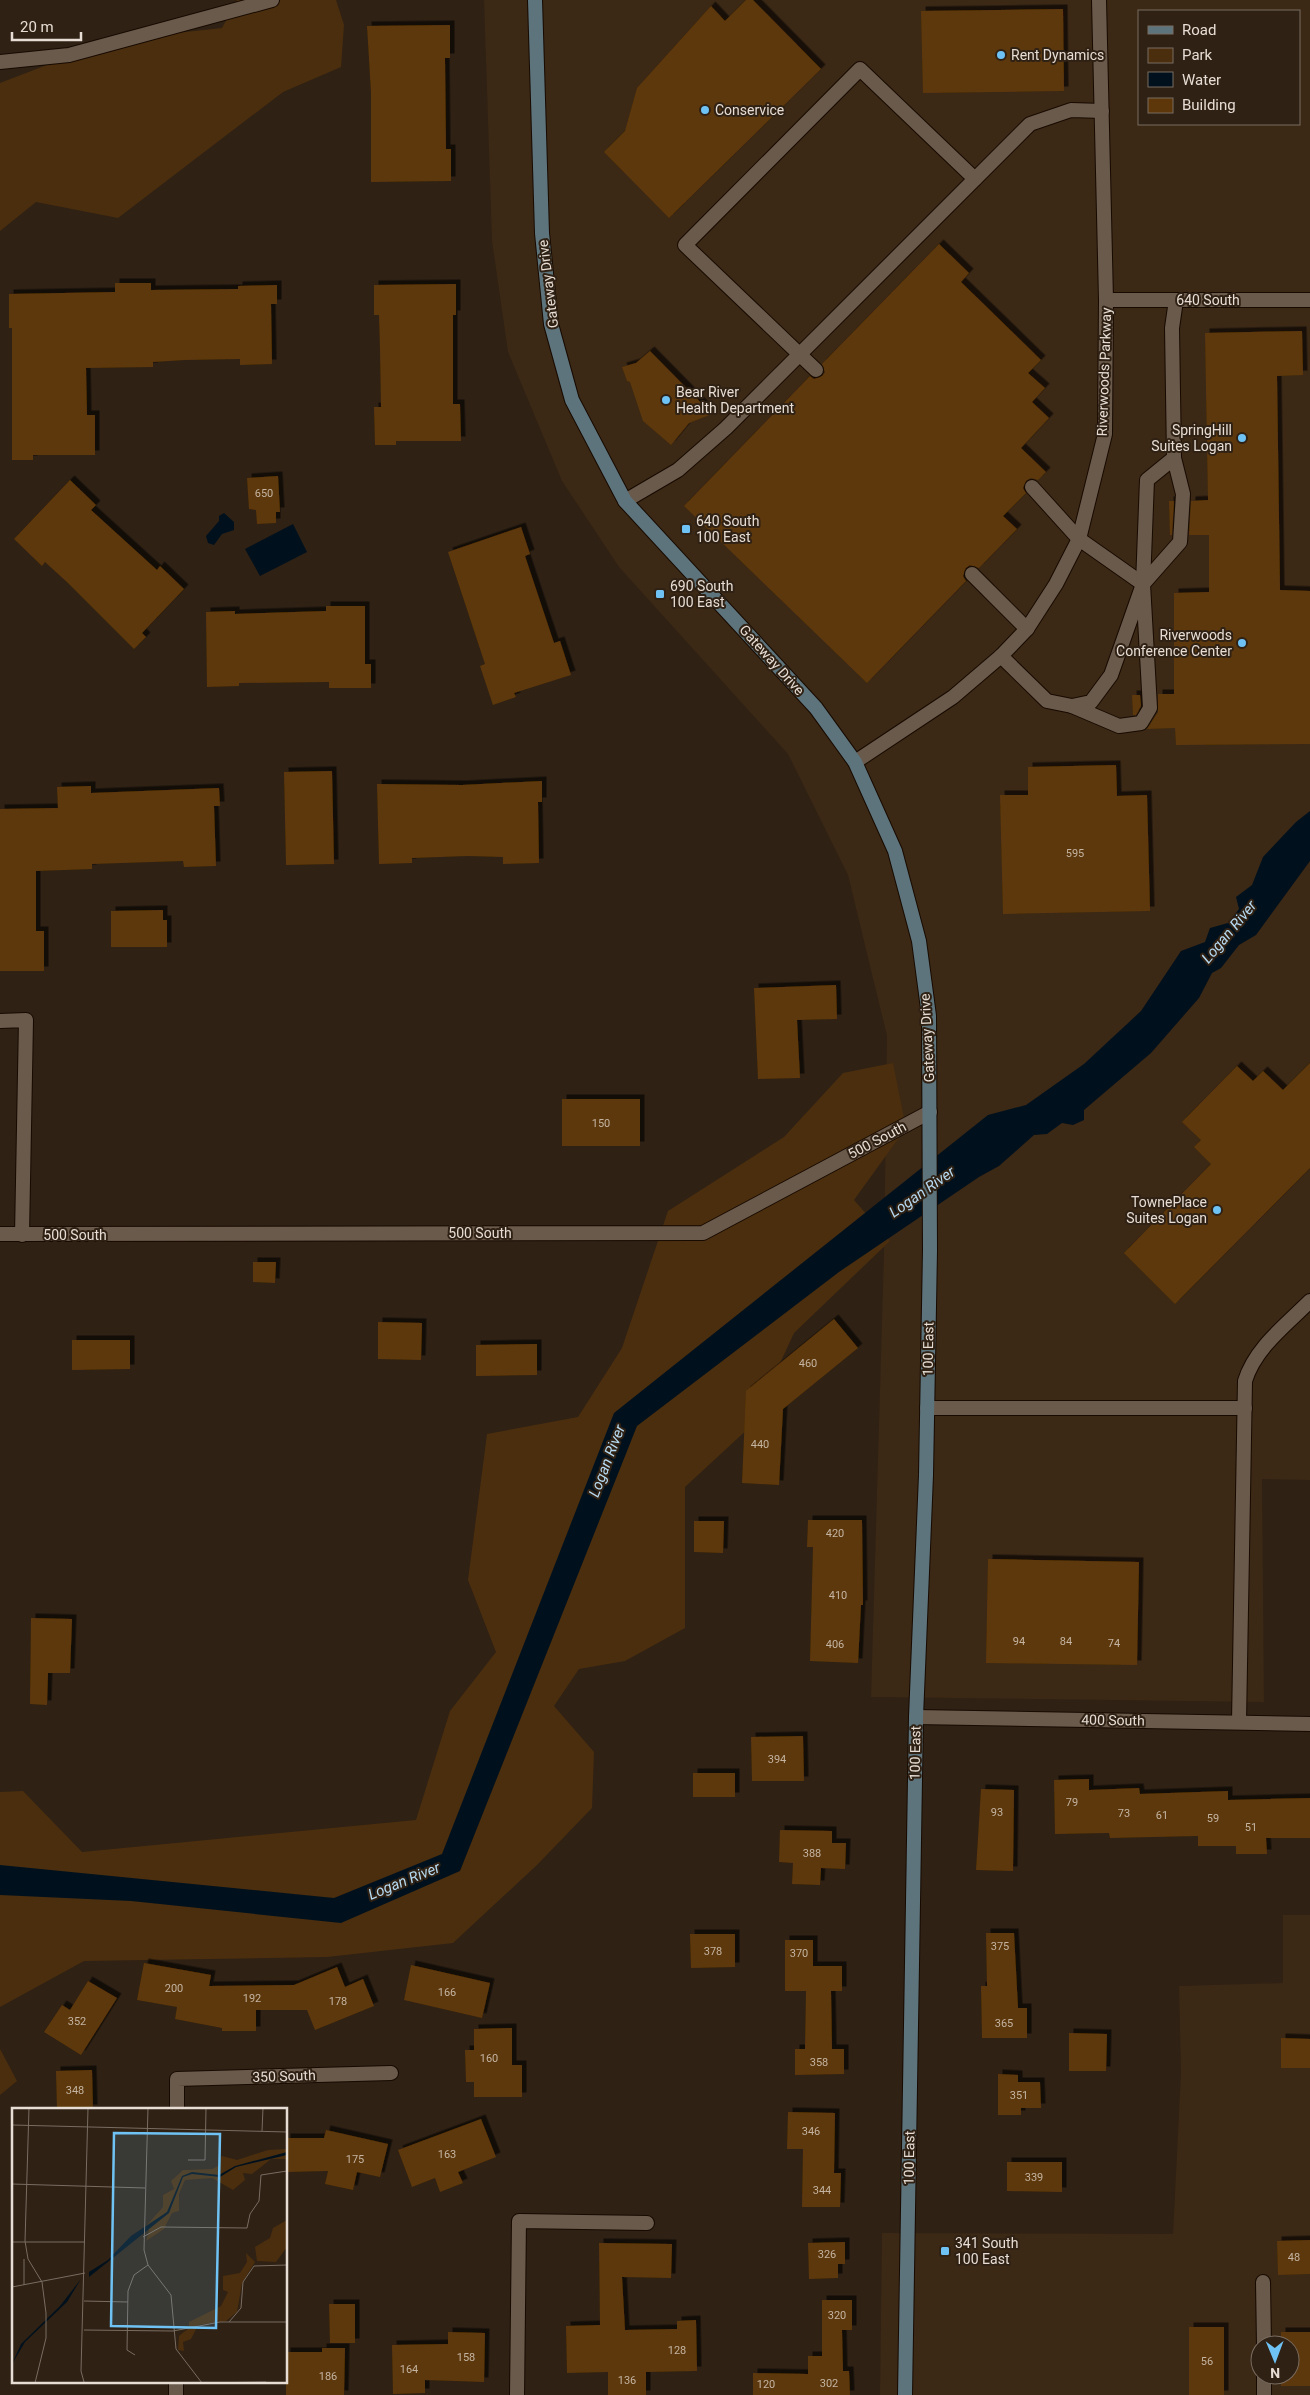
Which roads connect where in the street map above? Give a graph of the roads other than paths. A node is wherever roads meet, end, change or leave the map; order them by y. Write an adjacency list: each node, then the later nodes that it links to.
1 (272, 0): 4 (street)
2 (535, 0): 14 (main road, Gateway Drive)
3 (1099, 0): 5 (street, Riverwoods Parkway)
4 (0, 62)
5 (1102, 111): 6 (street); 7 (street, Riverwoods Parkway)
6 (974, 179): 10 (street); 10 (street)
7 (1106, 300): 8 (street, 640 South); 15 (street, Riverwoods Parkway)
8 (1176, 300): 9 (street, 640 South); 12 (street)
9 (1310, 300)
10 (799, 355): 11 (street); 14 (street)
11 (816, 370)
12 (1174, 458): 17 (street); 17 (street)
13 (1032, 487): 15 (street)
14 (625, 501): 21 (main road, Gateway Drive)
15 (1079, 538): 17 (street); 18 (street, Riverwoods Parkway)
16 (972, 574): 18 (street)
17 (1143, 584): 20 (street); 20 (street)
18 (1027, 629): 19 (street, Riverwoods Parkway)
19 (1001, 656): 20 (street); 21 (street, Riverwoods Parkway)
20 (1072, 706)
21 (855, 762): 23 (main road, Gateway Drive)
22 (0, 1021): 25 (street)
23 (930, 1112): 25 (street, 500 South); 27 (main road, 100 East)
24 (0, 1234): 25 (street, 500 South)
25 (22, 1235)
26 (1310, 1301): 28 (street)
27 (927, 1408): 28 (street); 29 (main road, 100 East)
28 (1245, 1408): 30 (street)
29 (916, 1717): 30 (street, 400 South); 40 (main road, 100 East)
30 (1239, 1722): 31 (street, 400 South)
31 (1310, 1724)
32 (391, 2073): 33 (street, 350 South)
33 (177, 2108)
34 (647, 2223): 39 (street)
35 (1263, 2282): 36 (street)
36 (1264, 2335)
37 (176, 2382): 38 (street)
38 (176, 2395)
39 (517, 2395)
40 (905, 2395)

